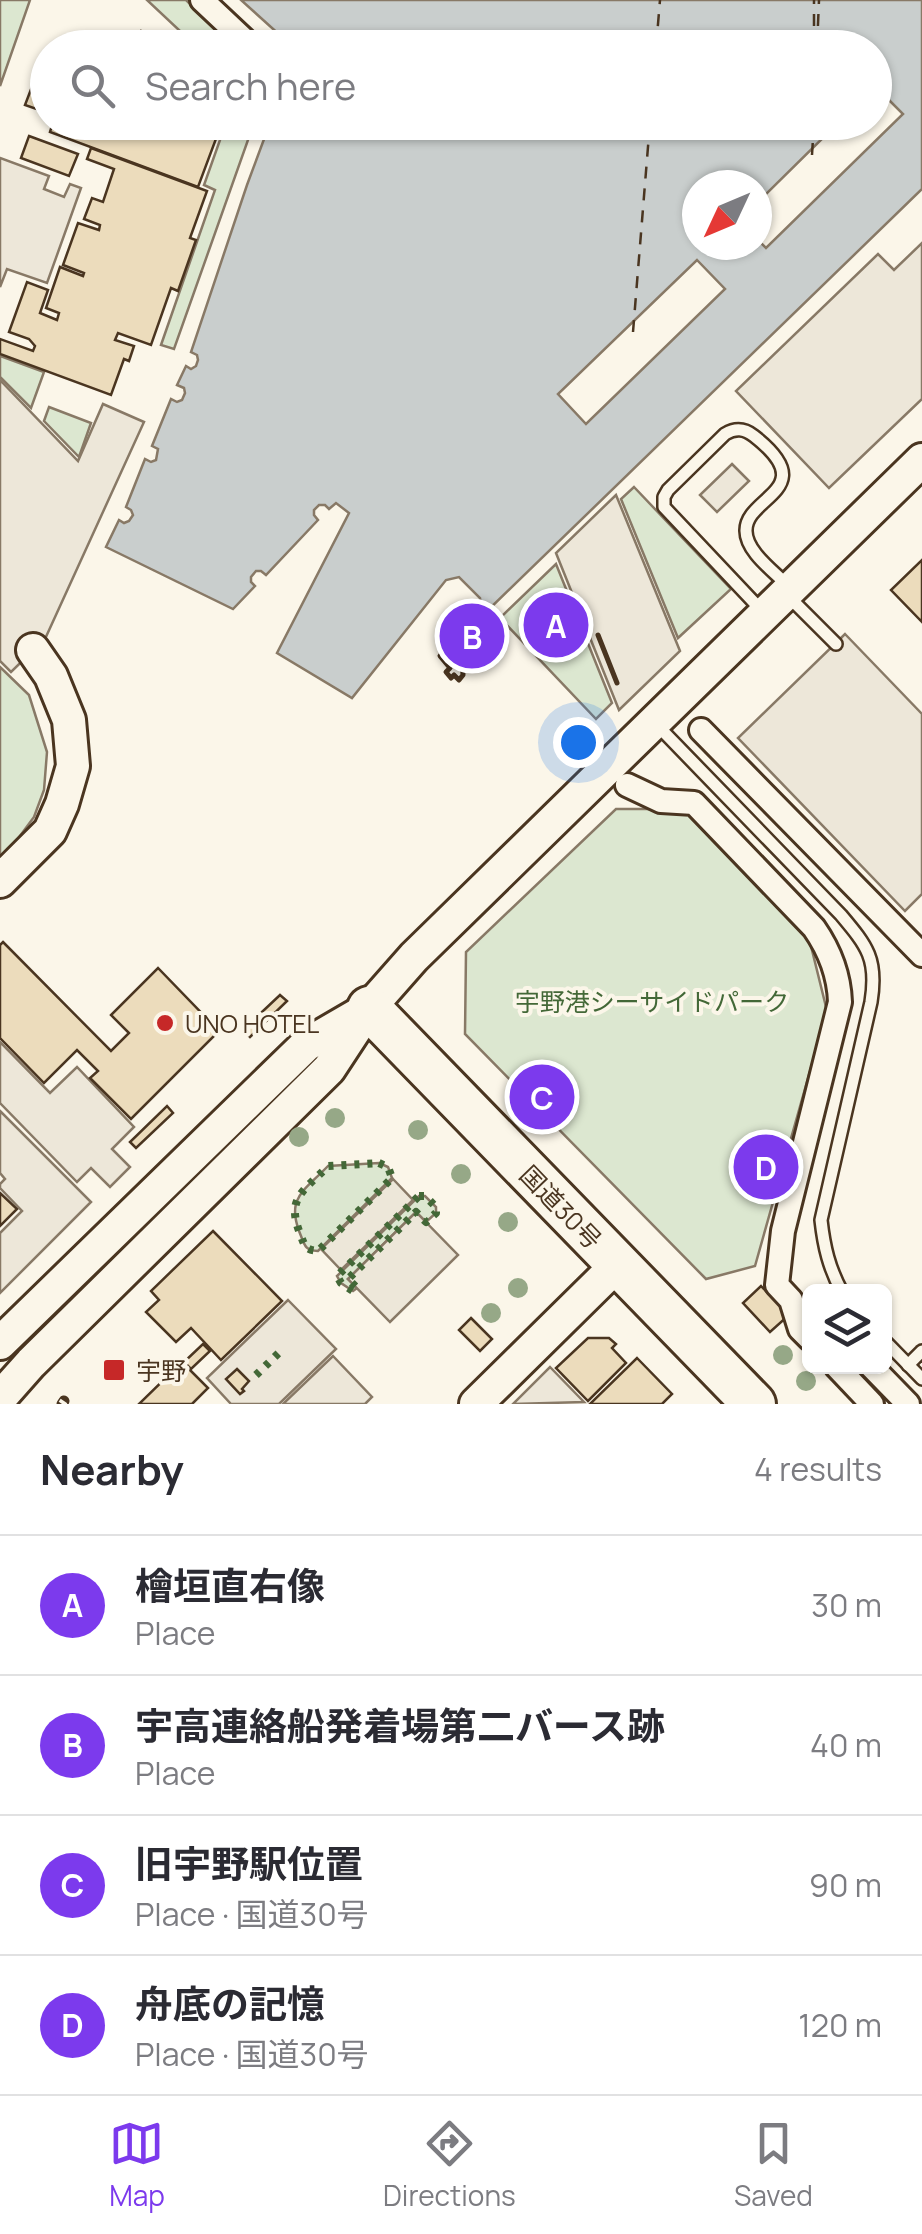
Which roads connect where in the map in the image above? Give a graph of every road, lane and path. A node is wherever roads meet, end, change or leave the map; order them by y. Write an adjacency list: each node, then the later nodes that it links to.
1 (202, 0): 2 (street)
2 (234, 30)
3 (922, 460): 4 (street)
4 (779, 598): 4 (lane); 5 (lane); 7 (street)
5 (836, 644)
6 (33, 650): 10 (street)
7 (652, 721): 12 (street); 14 (lane)
8 (701, 730): 11 (street)
9 (627, 785): 15 (street)
10 (0, 881)
11 (922, 955)
12 (369, 1008): 13 (highway, 国道30号); 17 (street); 24 (street)
13 (617, 1265): 25 (street); 26 (highway, 国道30号)
14 (838, 1284)
15 (800, 1302): 16 (street)
16 (802, 1331)
17 (0, 1343)
18 (892, 1348): 20 (lane)
19 (922, 1351): 20 (lane)
20 (908, 1365): 23 (lane)
21 (844, 1374): 27 (street)
22 (879, 1374): 28 (street)
23 (922, 1379)
24 (0, 1398)
25 (476, 1404)
26 (754, 1404)
27 (872, 1404)
28 (908, 1404)

